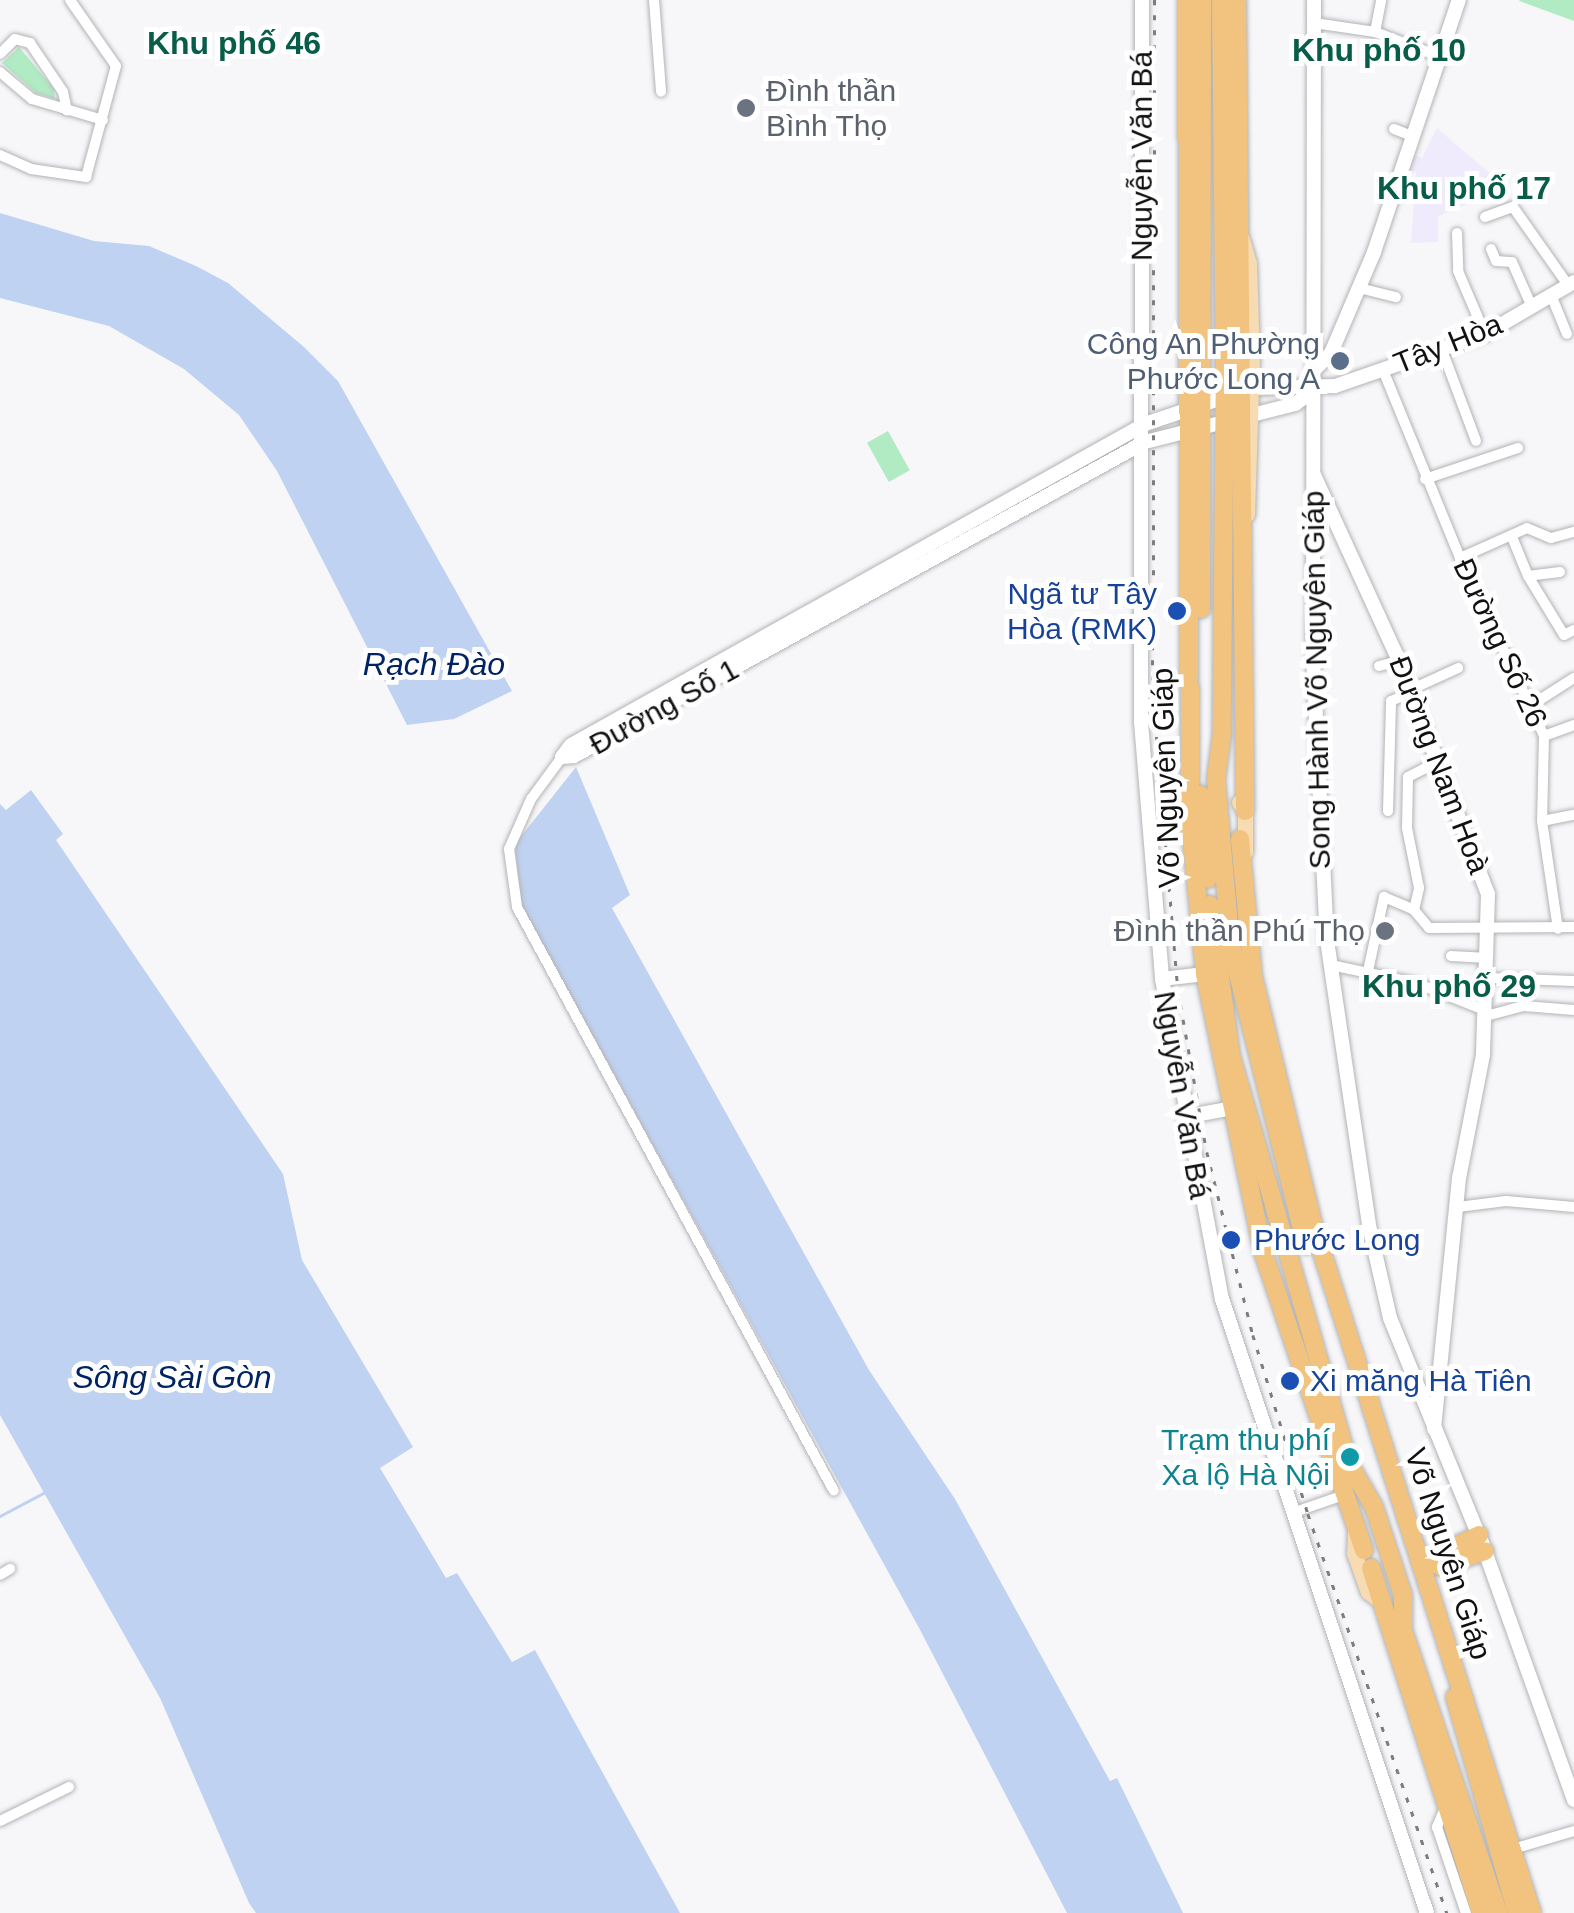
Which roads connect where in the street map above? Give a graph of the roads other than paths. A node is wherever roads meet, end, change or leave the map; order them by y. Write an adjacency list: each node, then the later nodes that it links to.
1 (70, 0): 18 (street)
2 (654, 0): 16 (street)
3 (1142, 0): 43 (main road, Nguyễn Văn Bá)
4 (1188, 0): 40 (highway)
5 (1202, 0): 40 (highway)
6 (1221, 0): 32 (highway)
7 (1237, 0): 24 (highway)
8 (1314, 0): 11 (main road, Song Hành Võ Nguyên Giáp)
9 (1381, 0): 12 (street)
10 (1459, 0): 14 (main road)
11 (1314, 23): 12 (street); 36 (main road, Song Hành Võ Nguyên Giáp)
12 (1375, 32): 14 (street)
13 (0, 54): 17 (street)
14 (1438, 56): 20 (main road)
15 (0, 72): 17 (street)
16 (661, 92)
17 (67, 111): 18 (street)
18 (103, 120): 21 (street)
19 (1394, 128): 20 (street)
20 (1410, 135): 27 (main road)
21 (0, 154)
22 (1485, 217): 26 (street)
23 (1456, 233): 33 (street)
24 (1240, 235): 30 (highway); 39 (main road)
25 (1491, 249): 31 (street)
26 (1571, 283): 28 (main road, Tây Hòa)
27 (1359, 288): 29 (street); 36 (main road)
28 (1551, 296): 31 (main road, Tây Hòa); 34 (street)
29 (1396, 297)
30 (1240, 304): 32 (highway); 39 (highway)
31 (1532, 307): 33 (main road, Tây Hòa)
32 (1225, 334): 39 (highway)
33 (1485, 334): 35 (main road, Tây Hòa)
34 (1567, 334)
35 (1442, 350): 37 (main road, Tây Hòa); 44 (street)
36 (1314, 370): 38 (main road, Song Hành Võ Nguyên Giáp)
37 (1383, 370): 38 (main road, Tây Hòa); 47 (street, Đường Số 26)
38 (1316, 390): 39 (main road, Tây Hòa); 41 (main road, Tây Hòa); 46 (main road, Song Hành Võ Nguyên Giáp)
39 (1239, 391): 40 (main road, Tây Hòa); 41 (highway); 41 (main road)
40 (1197, 403): 42 (highway); 43 (main road, Đường Số 1)
41 (1240, 414): 42 (main road, Tây Hòa); 61 (highway, Võ Nguyên Giáp); 61 (highway, Võ Nguyên Giáp)
42 (1196, 424): 43 (main road, Đường Số 1); 79 (highway, Võ Nguyên Giáp); 88 (highway, Võ Nguyên Giáp)
43 (1141, 435): 63 (main road, Đường Số 1); 82 (main road, Nguyễn Văn Bá)
44 (1476, 442)
45 (1518, 448): 47 (street)
46 (1313, 474): 54 (main road, Đường Nam Hoà); 77 (main road, Song Hành Võ Nguyên Giáp)
47 (1425, 478): 50 (street, Đường Số 26)
48 (1574, 532): 49 (street)
49 (1512, 537): 50 (street); 52 (street)
50 (1460, 558): 59 (street, Đường Số 26)
51 (1560, 572): 52 (street)
52 (1528, 576): 53 (street)
53 (1574, 630)
54 (1399, 661): 55 (street); 58 (main road, Đường Nam Hoà)
55 (1378, 666)
56 (1458, 668): 58 (street)
57 (1574, 678): 59 (street)
58 (1411, 691): 64 (main road, Đường Nam Hoà); 66 (street)
59 (1530, 706): 62 (street, Đường Số 26)
60 (1574, 725): 62 (street)
61 (1231, 734): 65 (highway); 84 (highway, Võ Nguyên Giáp)
62 (1544, 736): 68 (street, Đường Số 26)
63 (562, 757): 98 (street)
64 (1438, 762): 71 (street); 73 (main road, Đường Nam Hoà)
65 (1240, 810): 70 (main road, Võ Nguyên Giáp)
66 (1388, 811)
67 (1574, 815): 68 (street)
68 (1542, 821): 74 (street, Đường Số 26)
69 (1240, 839): 70 (highway, Võ Nguyên Giáp)
70 (1242, 860): 80 (highway, Võ Nguyên Giáp)
71 (1414, 910): 73 (street); 78 (street)
72 (1574, 927): 74 (street)
73 (1490, 929): 74 (street); 76 (main road, Đường Nam Hoà)
74 (1558, 929)
75 (1451, 956): 76 (street)
76 (1489, 958): 81 (main road, Đường Nam Hoà)
77 (1331, 964): 78 (street); 95 (main road, Song Hành Võ Nguyên Giáp)
78 (1368, 970): 86 (street)
79 (1205, 974): 82 (main road); 87 (highway, Võ Nguyên Giáp)
80 (1253, 976): 84 (highway); 105 (highway, Võ Nguyên Giáp)
81 (1488, 978): 83 (street); 86 (main road, Đường Nam Hoà)
82 (1162, 979): 90 (main road, Nguyễn Văn Bá)
83 (1574, 982)
84 (1246, 997): 103 (highway, Võ Nguyên Giáp)
85 (1574, 1010): 86 (street)
86 (1486, 1014): 91 (main road, Đường Nam Hoà)
87 (1216, 1039): 88 (highway); 89 (highway, Võ Nguyên Giáp)
88 (1231, 1056): 89 (highway, Võ Nguyên Giáp)
89 (1237, 1107): 90 (main road); 93 (highway, Võ Nguyên Giáp); 94 (highway, Võ Nguyên Giáp)
90 (1184, 1117): 100 (main road, Nguyễn Văn Bá)
91 (1458, 1207): 92 (street); 95 (main road, Đường Nam Hoà)
92 (1574, 1207)
93 (1317, 1365): 94 (highway); 96 (highway, Võ Nguyên Giáp)
94 (1315, 1420): 99 (highway, Võ Nguyên Giáp)
95 (1434, 1430): 102 (main road, Song Hành Võ Nguyên Giáp)
96 (1344, 1447)
97 (1352, 1469): 109 (highway, Võ Nguyên Giáp)
98 (834, 1492)
99 (1344, 1495): 100 (street); 101 (highway, Võ Nguyên Giáp)
100 (1292, 1513): 119 (main road, Nguyễn Văn Bá)
101 (1356, 1526): 104 (highway, Võ Nguyên Giáp); 108 (main road, Võ Nguyên Giáp)
102 (1482, 1543): 105 (highway); 114 (main road, Song Hành Võ Nguyên Giáp)
103 (1407, 1544): 105 (highway); 107 (highway, Võ Nguyên Giáp)
104 (1364, 1550)
105 (1425, 1561): 107 (highway); 110 (highway, Võ Nguyên Giáp)
106 (1371, 1568): 108 (highway, Võ Nguyên Giáp)
107 (1420, 1585): 110 (highway, Võ Nguyên Giáp)
108 (1384, 1603): 109 (highway); 111 (highway, Võ Nguyên Giáp)
109 (1406, 1638): 111 (highway); 122 (highway, Võ Nguyên Giáp)
110 (1453, 1675): 112 (highway, Võ Nguyên Giáp)
111 (1403, 1680): 115 (highway, Võ Nguyên Giáp)
112 (1465, 1713): 118 (highway, Võ Nguyên Giáp); 123 (highway, Võ Nguyên Giáp)
113 (69, 1786): 116 (street)
114 (1574, 1800)
115 (1445, 1807): 120 (street); 121 (highway, Võ Nguyên Giáp)
116 (0, 1821)
117 (1574, 1831): 118 (street)
118 (1513, 1849): 124 (highway, Võ Nguyên Giáp)
119 (1427, 1913)
120 (1466, 1913)
121 (1481, 1913)
122 (1498, 1913)
123 (1518, 1913)
124 (1532, 1913)

